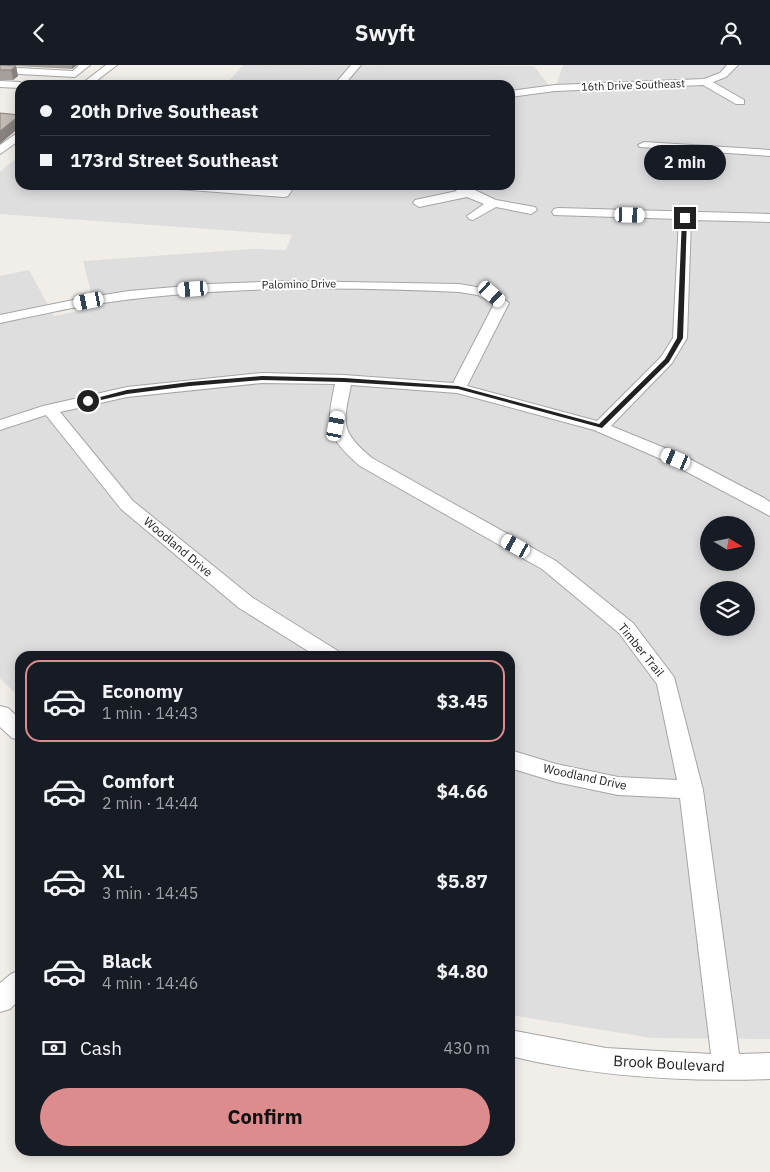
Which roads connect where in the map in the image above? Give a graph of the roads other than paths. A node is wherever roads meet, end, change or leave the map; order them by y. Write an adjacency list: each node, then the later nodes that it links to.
1 (54, 65): 7 (street)
2 (85, 65): 7 (street)
3 (112, 65): 8 (street)
4 (356, 65): 9 (street)
5 (733, 65): 10 (street)
6 (0, 70): 7 (street)
7 (45, 73)
8 (92, 80)
9 (342, 80)
10 (705, 82): 13 (street, 16th Drive Southeast); 14 (street)
11 (0, 84): 12 (street)
12 (15, 85)
13 (515, 93)
14 (740, 102)
15 (15, 138): 17 (street)
16 (644, 145): 18 (street)
17 (0, 151)
18 (770, 153)
19 (463, 190): 20 (street)
20 (467, 193): 21 (street); 22 (street)
21 (419, 203)
22 (493, 204): 23 (street); 25 (street)
23 (531, 210)
24 (558, 212): 26 (street)
25 (473, 216)
26 (685, 218): 27 (street); 33 (street)
27 (770, 219)
28 (0, 319): 30 (street, Palomino Drive)
29 (344, 380): 30 (street); 31 (street); 39 (street, Timber Trail)
30 (458, 387): 33 (street)
31 (49, 409): 32 (street); 35 (street, Woodland Drive)
32 (0, 425)
33 (600, 427): 34 (street)
34 (766, 503)
35 (323, 651)
36 (0, 715): 37 (street)
37 (15, 728)
38 (515, 761): 39 (street, Woodland Drive)
39 (691, 790): 44 (street, Timber Trail)
40 (15, 986): 41 (street)
41 (0, 999)
42 (515, 1044): 44 (street, Brook Boulevard)
43 (770, 1066): 44 (street, Brook Boulevard)
44 (727, 1068)

